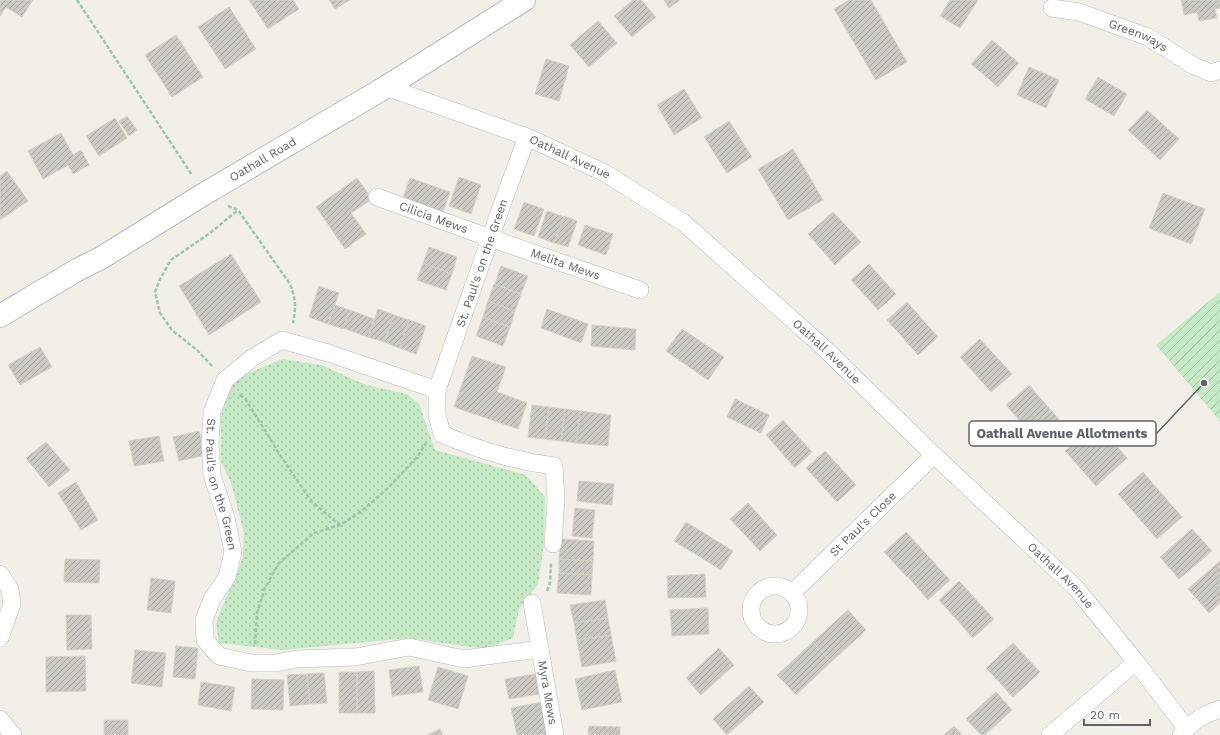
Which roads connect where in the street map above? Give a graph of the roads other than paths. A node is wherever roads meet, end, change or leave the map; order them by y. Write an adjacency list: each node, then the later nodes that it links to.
1 (524, 0): 4 (main road, Oathall Road)
2 (1052, 8): 3 (street, Greenways)
3 (1220, 70)
4 (386, 87): 5 (street, Oathall Avenue); 9 (main road, Oathall Road)
5 (527, 137): 7 (street, St. Paul's on the Green); 11 (street, Oathall Avenue)
6 (377, 196): 7 (street, Cilicia Mews)
7 (490, 238): 8 (street, Melita Mews); 10 (street, St. Paul's on the Green)
8 (640, 290)
9 (0, 316)
10 (438, 390): 12 (street, St. Paul's on the Green); 17 (street, St. Paul's on the Green)
11 (934, 455): 14 (street, St Paul's Close); 18 (street, Oathall Avenue)
12 (553, 544)
13 (0, 574): 16 (street)
14 (792, 593)
15 (532, 603): 17 (street)
16 (0, 638)
17 (540, 649): 23 (street, Myra Mews)
18 (1136, 662): 21 (street, Oathall Avenue); 24 (street)
19 (1220, 709): 21 (street, Oathall Avenue)
20 (0, 719): 22 (street)
21 (1184, 731)
22 (13, 735)
23 (555, 735)
24 (1050, 735)

